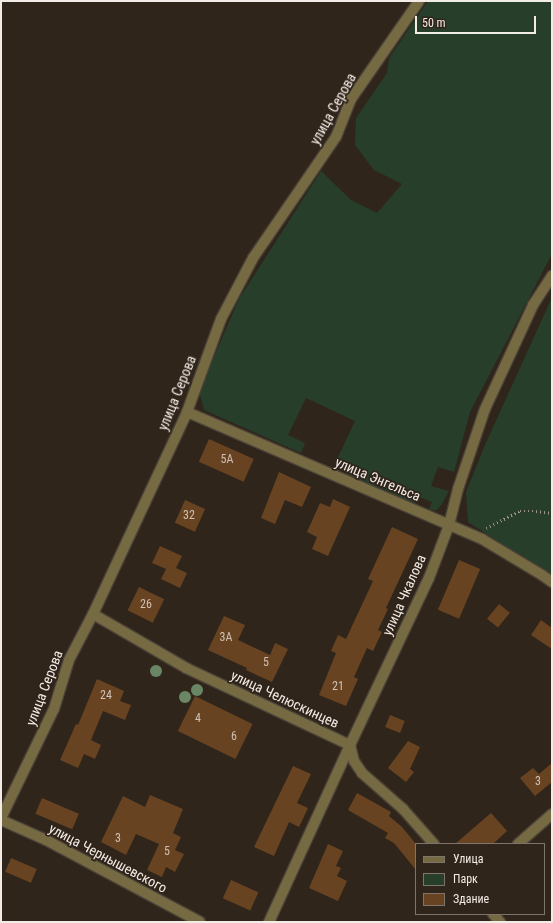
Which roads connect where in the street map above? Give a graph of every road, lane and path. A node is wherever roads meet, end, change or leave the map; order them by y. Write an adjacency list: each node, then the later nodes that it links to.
1 (419, 1): 3 (street, улица Серова)
2 (552, 276): 5 (street, улица Чкалова)
3 (187, 412): 5 (street, улица Энгельса); 8 (street, улица Серова)
4 (552, 514): 6 (path)
5 (450, 525): 6 (street, улица Энгельса); 9 (street, улица Чкалова)
6 (474, 536): 7 (street, улица Энгельса)
7 (552, 582)
8 (93, 614): 9 (street, улица Челюскинцев); 11 (street, улица Серова)
9 (350, 745): 12 (street, улица Челюскинцев); 15 (street, улица Чкалова)
10 (552, 814): 13 (street)
11 (1, 819): 14 (street, улица Чернышевского)
12 (433, 843)
13 (519, 843)
14 (200, 922)
15 (269, 922)

